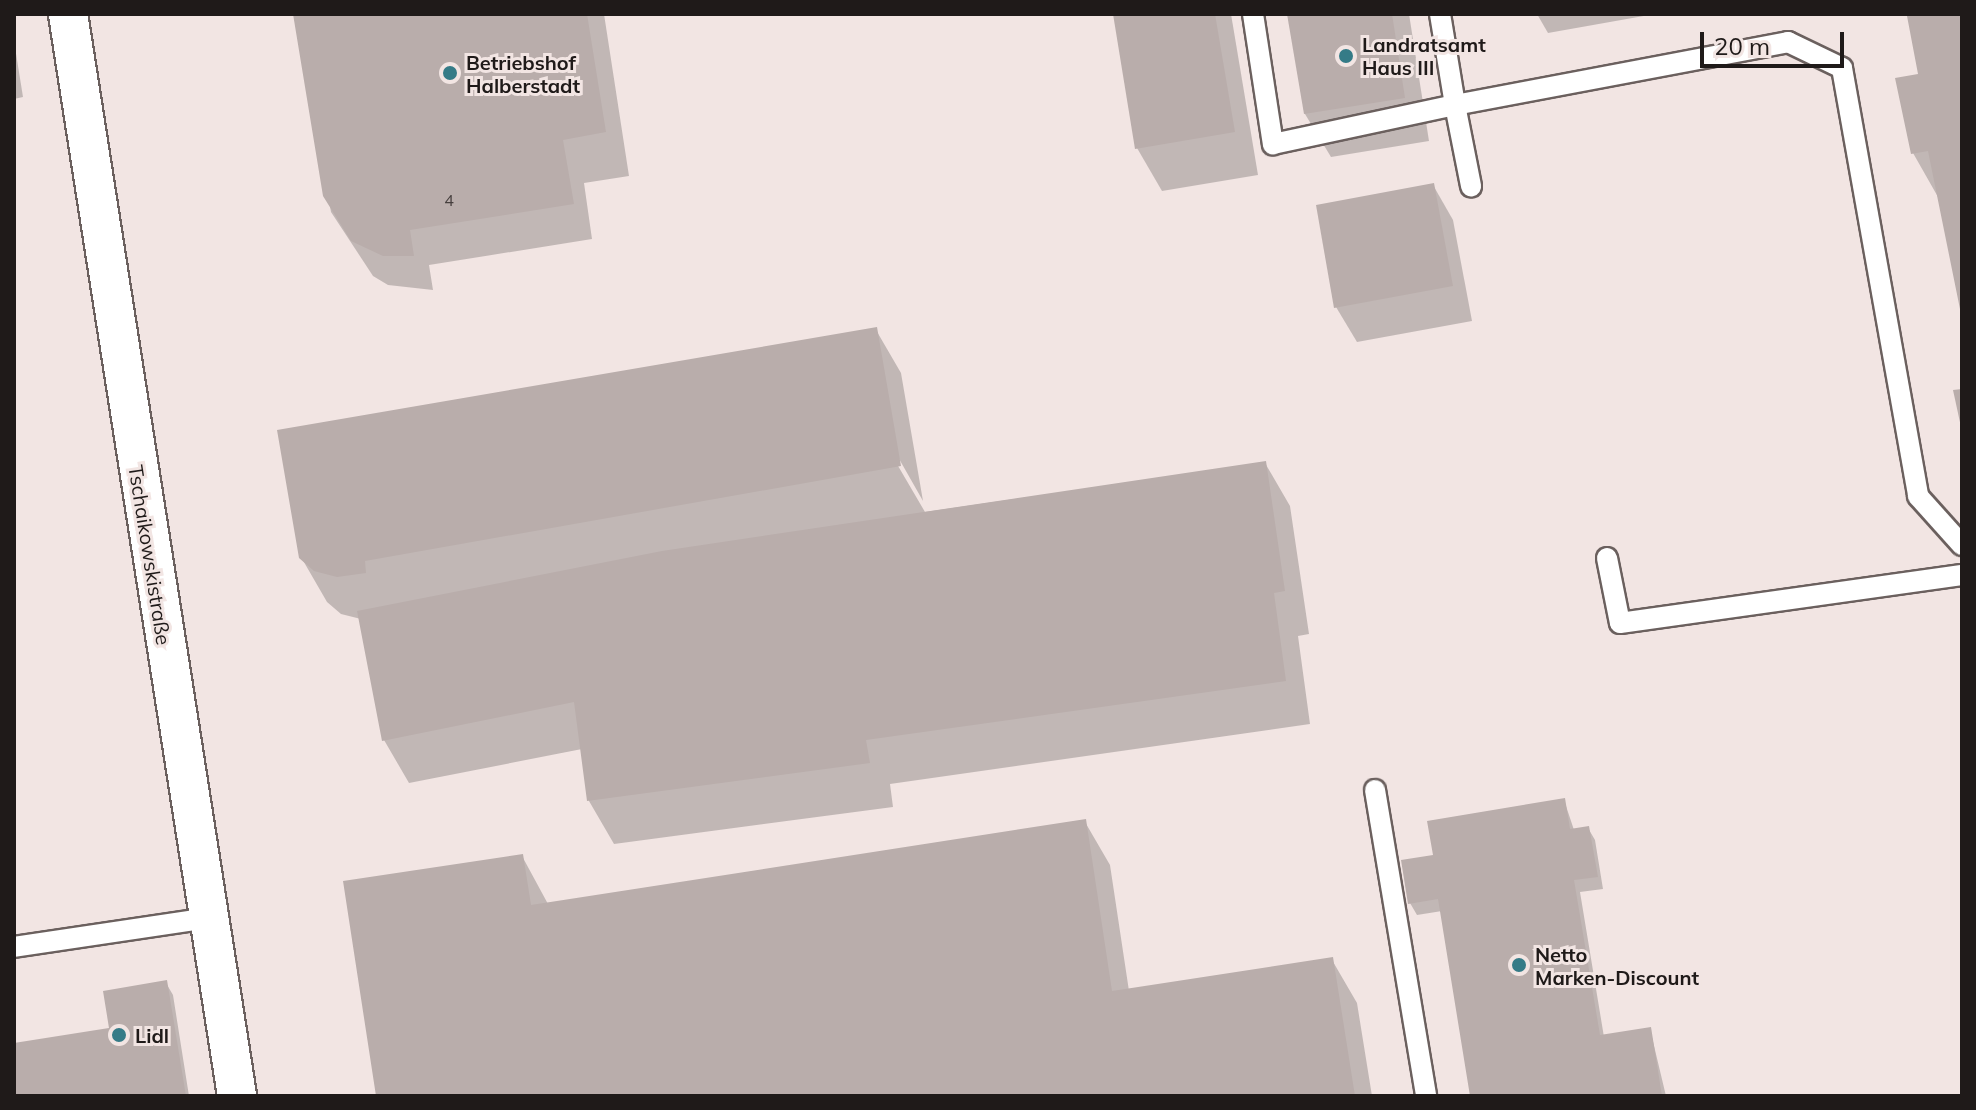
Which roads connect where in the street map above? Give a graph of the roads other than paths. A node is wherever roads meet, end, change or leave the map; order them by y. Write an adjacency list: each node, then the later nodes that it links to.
1 (68, 14): 10 (street, Tschaikowskistraße)
2 (1253, 14): 4 (lane)
3 (1440, 14): 4 (lane)
4 (1455, 105): 5 (lane); 6 (lane)
5 (1471, 186)
6 (1962, 545)
7 (1607, 558): 8 (lane)
8 (1962, 575)
9 (1375, 790): 13 (lane)
10 (208, 918): 11 (lane); 12 (street, Tschaikowskistraße)
11 (14, 947)
12 (237, 1096)
13 (1426, 1096)

